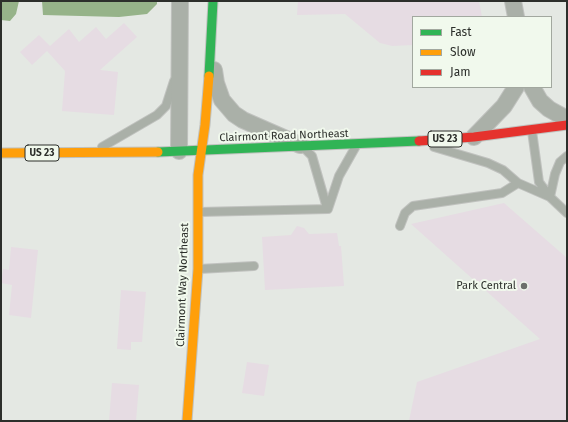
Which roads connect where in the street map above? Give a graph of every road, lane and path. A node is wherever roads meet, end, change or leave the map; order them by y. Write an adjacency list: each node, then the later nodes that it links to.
1 (180, 1): 6 (street)
2 (212, 1): 5 (main road, Clairmont Way Northeast)
3 (513, 1): 4 (street)
4 (516, 16)
5 (212, 39): 15 (street); 17 (main road, Clairmont Way Northeast)
6 (180, 55): 16 (street); 19 (lane)
7 (515, 88): 12 (street)
8 (533, 88): 9 (street)
9 (567, 119)
10 (567, 125): 11 (main road, Clairmont Road Northeast / US 23)
11 (532, 130): 12 (main road, Clairmont Road Northeast / US 23); 22 (lane)
12 (474, 137): 13 (main road, Clairmont Road Northeast / US 23)
13 (413, 141): 14 (main road, Clairmont Road Northeast / US 23); 21 (lane)
14 (357, 145): 15 (main road, Clairmont Road Northeast / US 23); 23 (lane)
15 (304, 147): 17 (main road, Clairmont Road Northeast / US 23); 23 (lane)
16 (180, 151): 17 (main road, Clairmont Road Northeast / US 23); 19 (main road, Clairmont Road Northeast / US 23)
17 (201, 151): 24 (main road, Clairmont Way Northeast)
18 (1, 153): 19 (main road, Clairmont Road Northeast / US 23)
19 (92, 153)
20 (567, 156): 22 (lane)
21 (518, 183): 22 (lane); 26 (lane)
22 (550, 197): 25 (lane)
23 (328, 209): 24 (lane)
24 (198, 212): 28 (main road, Clairmont Way Northeast)
25 (567, 213)
26 (400, 226)
27 (254, 266): 28 (lane)
28 (198, 269): 29 (main road, Clairmont Way Northeast)
29 (187, 421)

